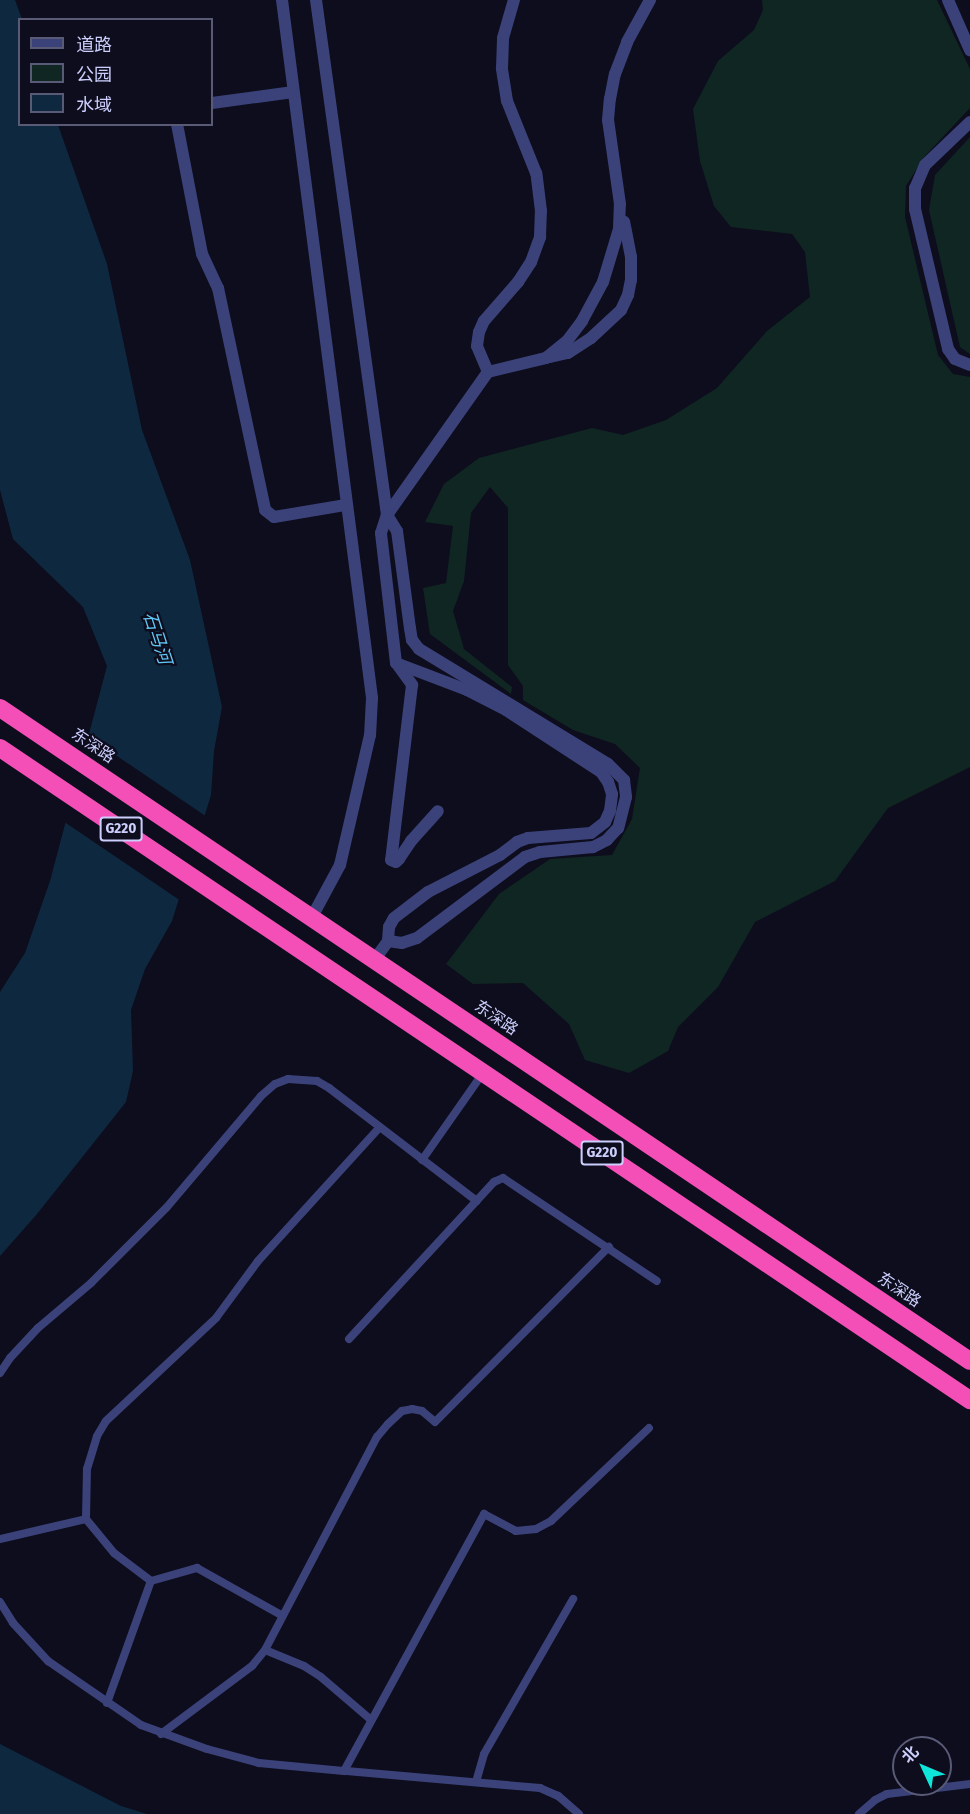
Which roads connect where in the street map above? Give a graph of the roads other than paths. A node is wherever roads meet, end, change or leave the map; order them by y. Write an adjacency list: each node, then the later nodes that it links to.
1 (282, 0): 7 (street)
2 (316, 0): 16 (street)
3 (514, 0): 14 (street)
4 (650, 0): 11 (street)
5 (948, 0): 6 (street)
6 (970, 50)
7 (293, 92): 8 (street); 15 (street)
8 (213, 103)
9 (970, 122): 13 (street)
10 (177, 126): 15 (street)
11 (620, 204): 12 (street); 12 (street)
12 (546, 358): 14 (street)
13 (970, 365)
14 (488, 372): 16 (street)
15 (346, 505): 21 (street)
16 (387, 515): 17 (street); 22 (street)
17 (396, 663): 20 (street); 22 (street)
18 (7, 712): 21 (highway, 东深路 / G220)
19 (4, 751): 24 (highway, G220)
20 (438, 812)
21 (312, 917): 23 (highway, 东深路 / G220)
22 (388, 941): 23 (street)
23 (375, 959): 31 (highway, 东深路 / G220)
24 (483, 1073): 26 (lane); 33 (highway, G220)
25 (380, 1127): 26 (lane); 32 (lane); 35 (lane)
26 (422, 1160): 27 (lane)
27 (477, 1202): 28 (lane); 30 (lane)
28 (609, 1248): 29 (lane); 40 (lane)
29 (657, 1281)
30 (349, 1339)
31 (970, 1361)
32 (0, 1373)
33 (970, 1400)
34 (649, 1428): 43 (lane)
35 (86, 1519): 36 (lane); 37 (lane)
36 (0, 1539)
37 (151, 1581): 40 (lane); 42 (lane)
38 (573, 1599): 46 (lane)
39 (0, 1602): 42 (lane)
40 (283, 1616): 41 (lane)
41 (265, 1650): 43 (lane); 44 (lane)
42 (106, 1703): 44 (lane)
43 (370, 1719): 45 (lane)
44 (161, 1734): 45 (lane)
45 (344, 1771): 46 (lane)
46 (476, 1782): 48 (lane)
47 (970, 1784): 49 (lane)
48 (579, 1814)
49 (859, 1814)

